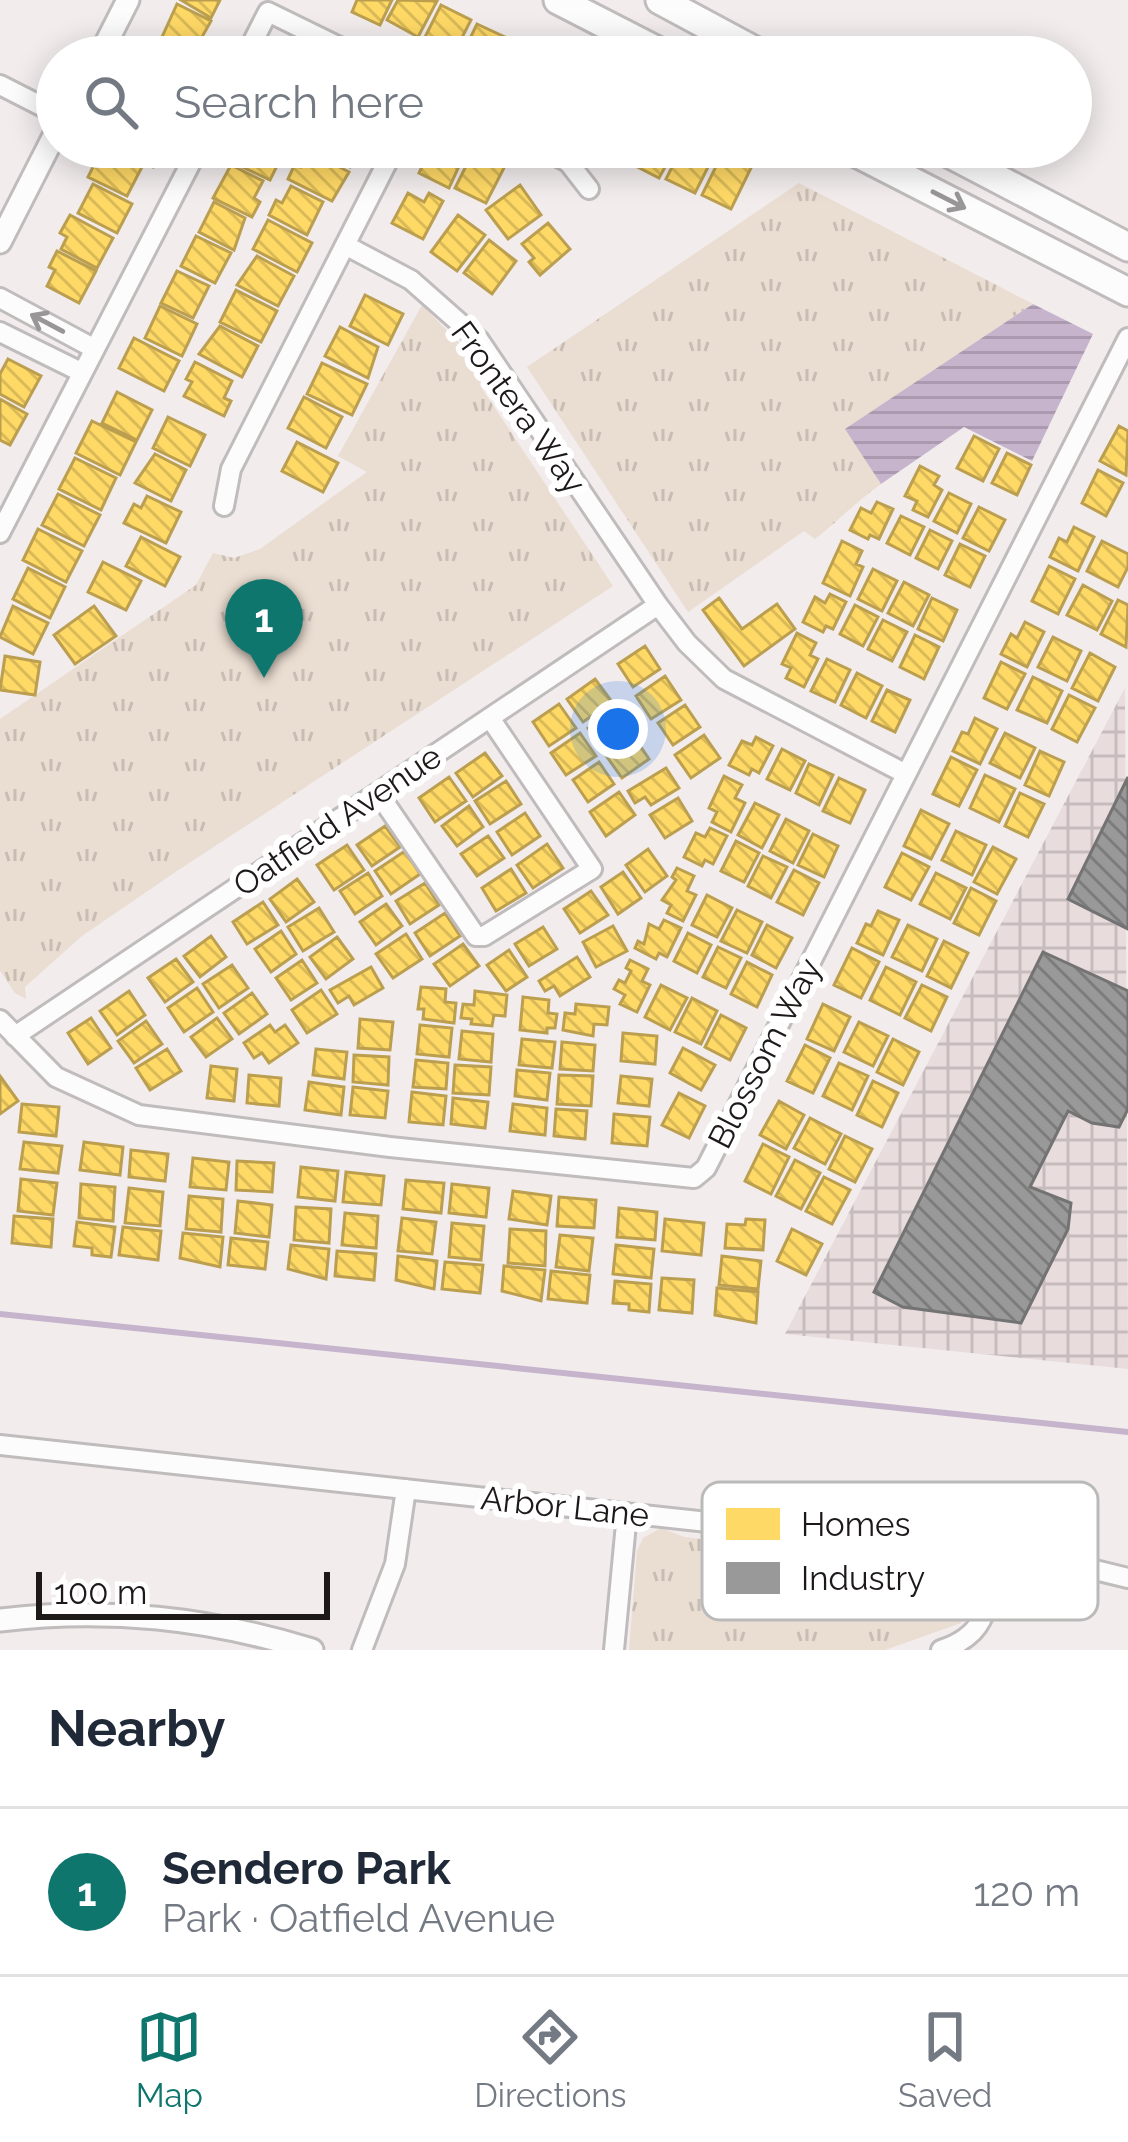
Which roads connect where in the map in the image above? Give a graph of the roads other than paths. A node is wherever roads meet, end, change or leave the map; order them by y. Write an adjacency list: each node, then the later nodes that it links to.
1 (128, 0): 4 (street)
2 (558, 0): 7 (main road)
3 (660, 0): 8 (main road)
4 (110, 36)
5 (256, 36): 6 (street)
6 (318, 36)
7 (628, 36)
8 (727, 36)
9 (0, 85): 10 (street)
10 (36, 103)
11 (38, 168): 18 (street)
12 (188, 168): 25 (street)
13 (384, 168): 19 (street)
14 (573, 168): 17 (street)
15 (886, 168): 21 (main road, one-way to 21)
16 (978, 168): 20 (main road)
17 (589, 189)
18 (0, 242)
19 (345, 245): 27 (street); 29 (street, Frontera Way)
20 (1128, 247)
21 (1128, 292)
22 (0, 298): 25 (street, one-way to 22)
23 (0, 332): 26 (street)
24 (1128, 338): 31 (street, Blossom Way)
25 (95, 349): 26 (street)
26 (81, 372): 28 (street)
27 (224, 506)
28 (0, 533)
29 (658, 605): 30 (street, Oatfield Avenue); 31 (street, Frontera Way)
30 (490, 718): 32 (street, Oatfield Avenue); 32 (street)
31 (906, 775): 34 (street, Blossom Way)
32 (378, 793): 34 (street, Oatfield Avenue)
33 (0, 1020): 34 (street, Blossom Way)
34 (15, 1036)
35 (0, 1445): 36 (street, Arbor Lane)
36 (406, 1489): 37 (street, Arbor Lane); 44 (street)
37 (627, 1513): 38 (street, Arbor Lane); 45 (street)
38 (702, 1521)
39 (1098, 1571): 40 (street, Arbor Lane)
40 (1128, 1578)
41 (0, 1620): 43 (street)
42 (982, 1620): 46 (street)
43 (312, 1650)
44 (362, 1650)
45 (614, 1650)
46 (940, 1650)

